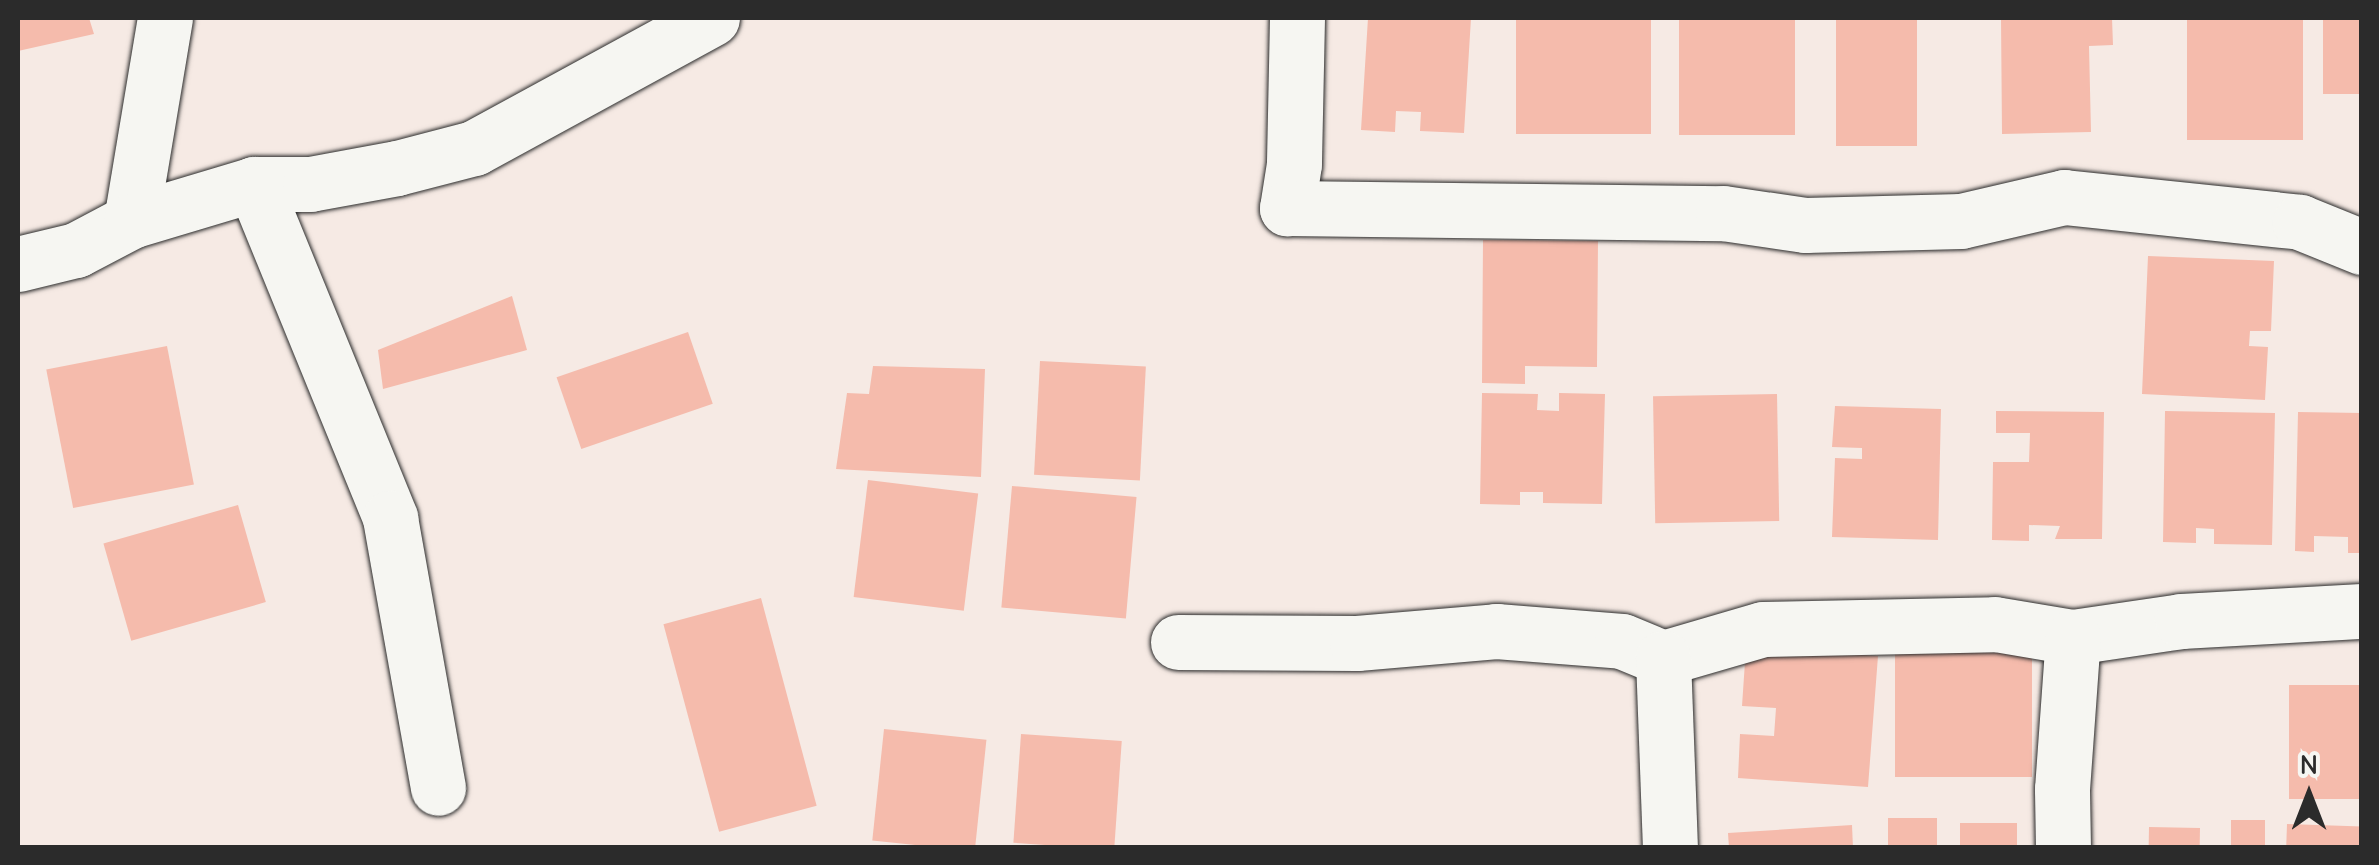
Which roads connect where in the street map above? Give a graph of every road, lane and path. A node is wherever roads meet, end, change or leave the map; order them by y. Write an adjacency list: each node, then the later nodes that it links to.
1 (165, 18): 5 (street)
2 (712, 18): 4 (street)
3 (1297, 18): 6 (street)
4 (254, 184): 5 (street); 12 (street)
5 (131, 222): 7 (street)
6 (2362, 247)
7 (18, 264)
8 (2362, 611): 9 (street)
9 (2073, 637): 11 (street); 14 (street)
10 (1178, 642): 11 (street)
11 (1662, 658): 13 (street)
12 (438, 788)
13 (1670, 848)
14 (2063, 848)

